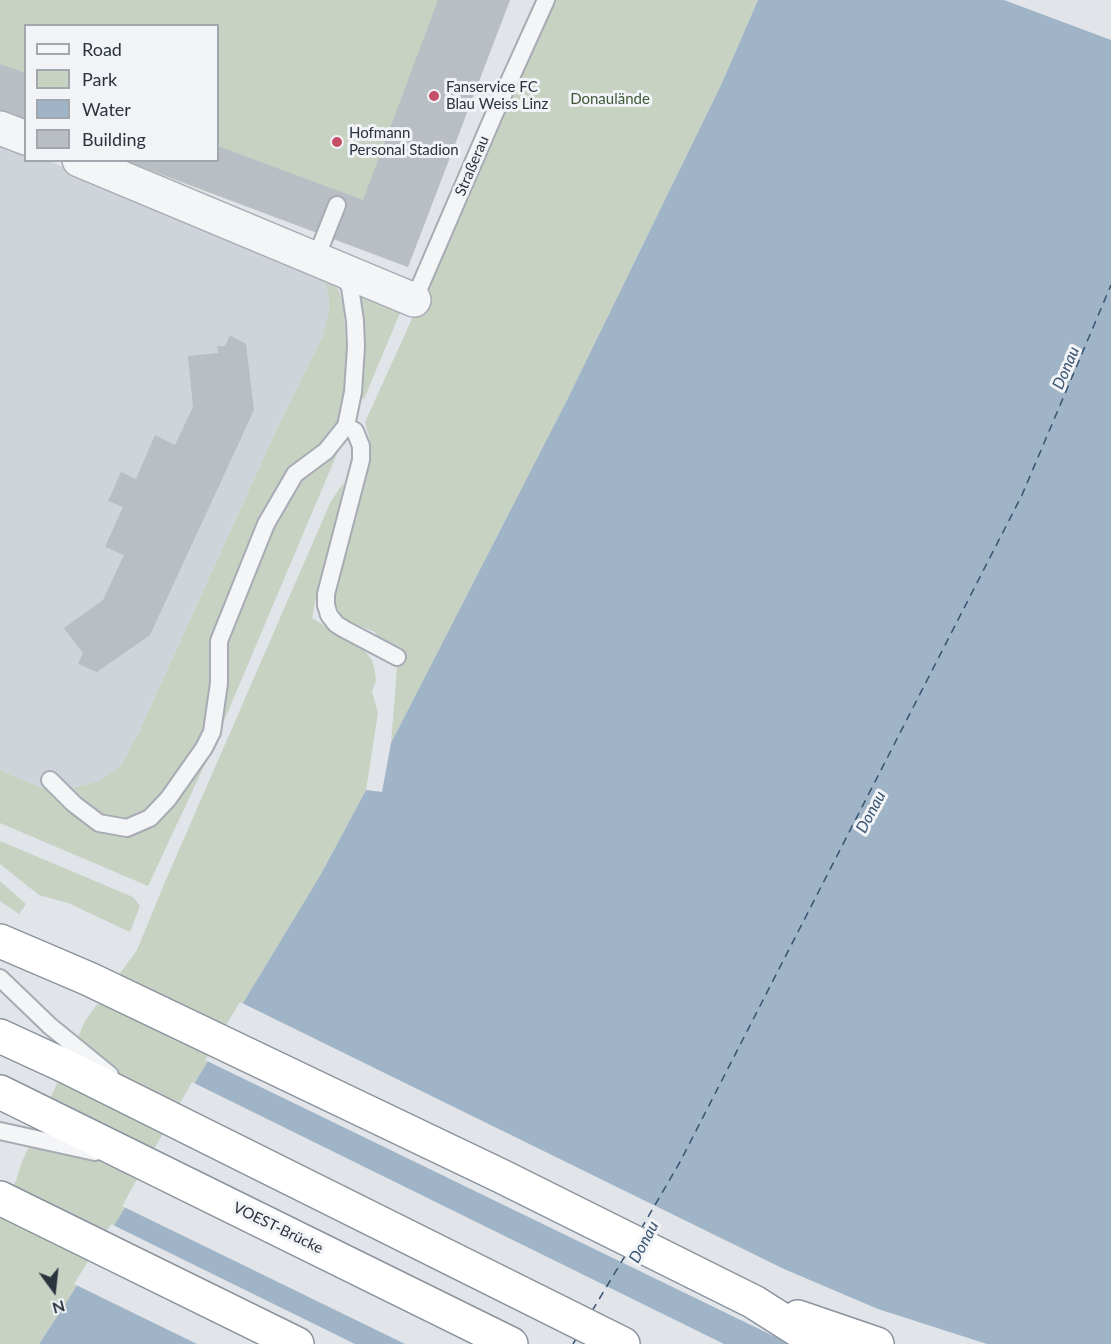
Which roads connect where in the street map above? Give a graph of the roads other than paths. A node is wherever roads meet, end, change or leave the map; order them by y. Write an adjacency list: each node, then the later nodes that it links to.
1 (546, 0): 7 (lane, Straßerau)
2 (0, 128): 3 (street)
3 (24, 137)
4 (84, 162): 6 (street)
5 (337, 205): 6 (lane)
6 (327, 263): 7 (street); 8 (lane)
7 (414, 300)
8 (346, 426): 9 (lane); 10 (lane)
9 (397, 657)
10 (50, 780)
11 (0, 928): 14 (highway)
12 (0, 941): 14 (highway)
13 (0, 978): 16 (lane)
14 (89, 979): 21 (highway)
15 (0, 1036): 16 (highway)
16 (69, 1056): 24 (highway)
17 (0, 1092): 18 (highway, VOEST-Brücke)
18 (38, 1125): 19 (lane); 23 (highway, VOEST-Brücke)
19 (0, 1131)
20 (0, 1198): 22 (highway)
21 (754, 1302): 25 (highway); 26 (highway)
22 (297, 1344)
23 (511, 1344)
24 (623, 1344)
25 (820, 1344)
26 (877, 1344)

